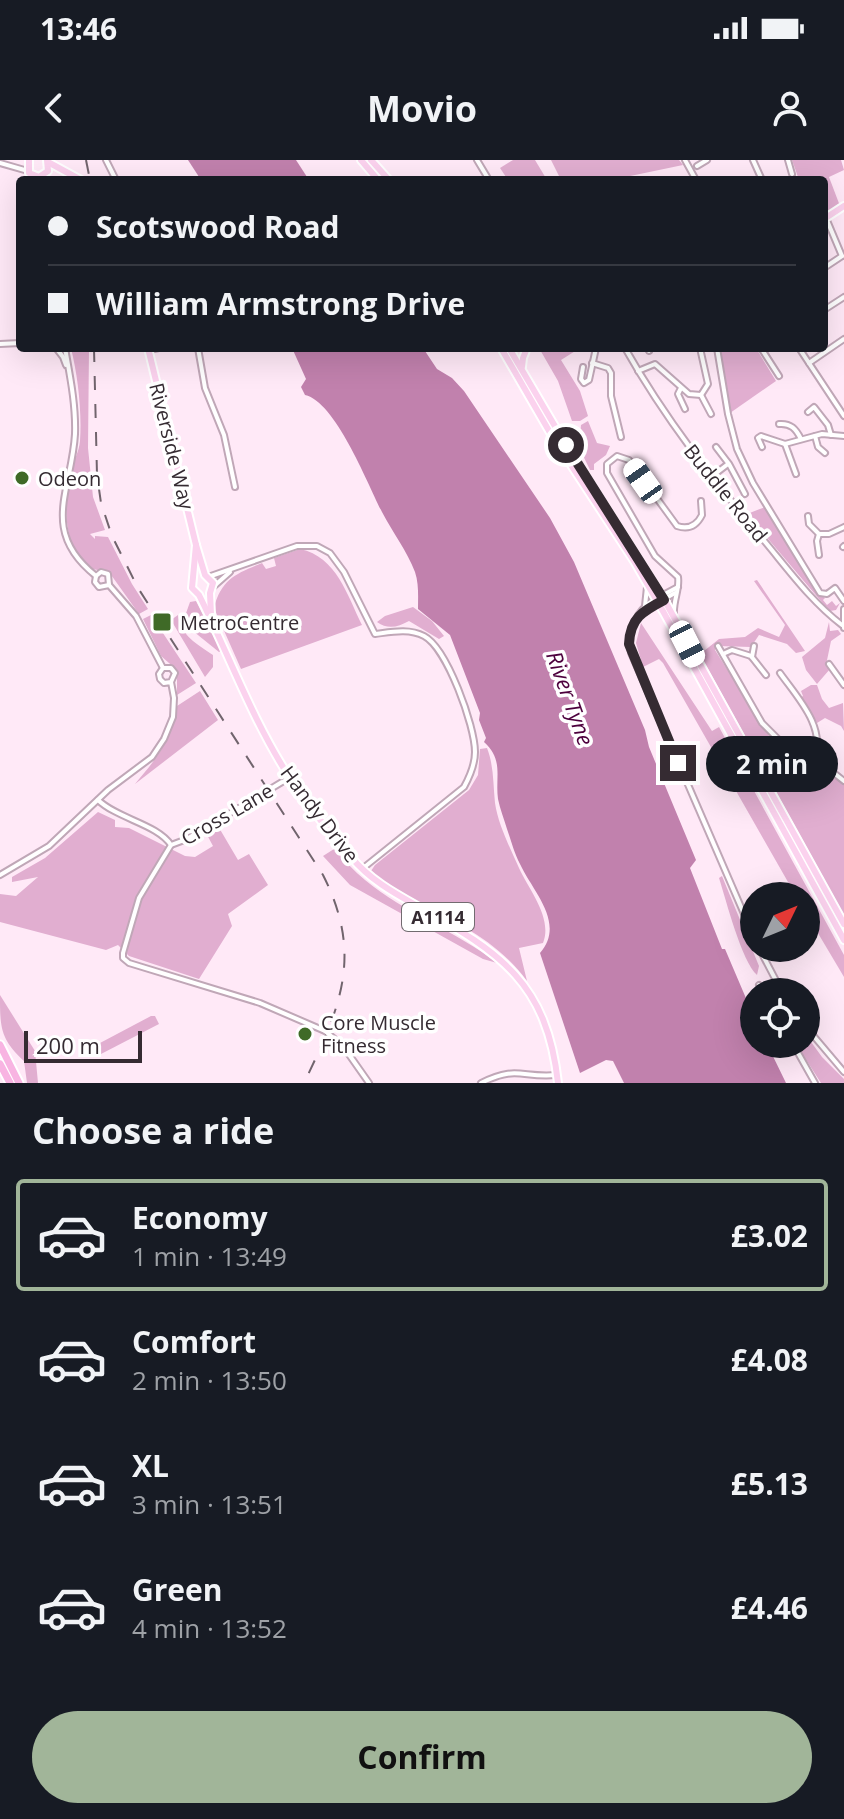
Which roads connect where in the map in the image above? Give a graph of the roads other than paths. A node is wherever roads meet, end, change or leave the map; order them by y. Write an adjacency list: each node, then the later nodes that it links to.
1 (29, 160): 10 (main road)
2 (48, 160): 11 (main road); 12 (main road)
3 (361, 160): 13 (main road)
4 (371, 160): 14 (main road)
5 (707, 160): 8 (street)
6 (788, 160): 9 (street)
7 (0, 163): 10 (street)
8 (697, 166)
9 (792, 174)
10 (30, 175)
11 (72, 175): 12 (main road)
12 (45, 176)
13 (375, 176)
14 (385, 176)
15 (844, 206): 16 (main road)
16 (828, 219)
17 (828, 225): 18 (street)
18 (843, 256)
19 (59, 352): 38 (street)
20 (66, 352): 38 (street)
21 (150, 352): 64 (main road, Riverside Way)
22 (199, 352): 58 (street)
23 (509, 352): 36 (main road); 70 (main road)
24 (526, 352): 36 (main road)
25 (595, 352): 32 (street)
26 (627, 352): 35 (street, Buddle Road)
27 (701, 352): 40 (street)
28 (718, 352): 76 (street)
29 (764, 352): 37 (street)
30 (802, 352): 33 (street)
31 (825, 352): 33 (street)
32 (592, 363): 34 (street); 49 (street)
33 (809, 363): 44 (street)
34 (583, 367)
35 (638, 371): 39 (street); 57 (street, Buddle Road)
36 (524, 375): 75 (main road)
37 (779, 376)
38 (72, 387): 67 (street)
39 (681, 388): 40 (street); 41 (street)
40 (701, 395): 43 (street)
41 (685, 409)
42 (808, 412): 46 (street)
43 (711, 414)
44 (844, 416)
45 (779, 424): 50 (street)
46 (831, 435): 47 (street); 48 (street)
47 (815, 436): 50 (street); 54 (street)
48 (844, 436)
49 (621, 437)
50 (801, 440): 51 (street)
51 (785, 444): 53 (street); 56 (street)
52 (716, 447): 55 (street)
53 (762, 447)
54 (825, 453)
55 (729, 464): 57 (street); 59 (street)
56 (796, 474)
57 (711, 477): 81 (street, Buddle Road)
58 (235, 487)
59 (745, 494)
60 (701, 501): 73 (street)
61 (808, 516): 63 (street)
62 (844, 527): 63 (street)
63 (819, 534): 65 (street)
64 (196, 545): 68 (main road); 69 (main road)
65 (819, 555)
66 (232, 571): 68 (street); 72 (street); 97 (street)
67 (96, 576): 71 (street); 71 (street)
68 (207, 576): 69 (main road); 72 (main road)
69 (194, 579): 74 (main road)
70 (647, 584): 75 (main road); 78 (street)
71 (109, 585): 87 (street)
72 (211, 590): 74 (main road); 80 (main road, A1114)
73 (677, 590): 75 (street); 79 (street)
74 (199, 595): 80 (main road, A1114)
75 (660, 600): 78 (street); 79 (main road); 101 (main road)
76 (844, 601)
77 (844, 609): 81 (street)
78 (643, 610): 99 (street)
79 (674, 617): 100 (main road)
80 (211, 619): 97 (main road, Handy Drive / A1114)
81 (843, 626)
82 (718, 646): 84 (street)
83 (754, 646): 85 (street)
84 (723, 655): 85 (street); 92 (street)
85 (752, 657): 89 (street)
86 (829, 664): 91 (street)
87 (163, 668): 90 (street); 90 (street)
88 (780, 673): 92 (street)
89 (766, 675)
90 (171, 682): 95 (street)
91 (844, 685)
92 (814, 759): 93 (street)
93 (844, 781)
94 (282, 782): 96 (street, Cross Lane)
95 (98, 800): 96 (street, Cross Lane); 98 (street)
96 (171, 845): 110 (street, Cross Lane)
97 (362, 869): 107 (main road, Handy Drive / A1114)
98 (0, 875)
99 (740, 905)
100 (844, 924)
101 (844, 940)
102 (820, 1044): 106 (street)
103 (0, 1045): 109 (highway)
104 (801, 1058): 112 (street)
105 (0, 1064): 108 (highway)
106 (844, 1072)
107 (558, 1079): 111 (street)
108 (10, 1083)
109 (19, 1083)
110 (369, 1083)
111 (481, 1083)
112 (815, 1083)

